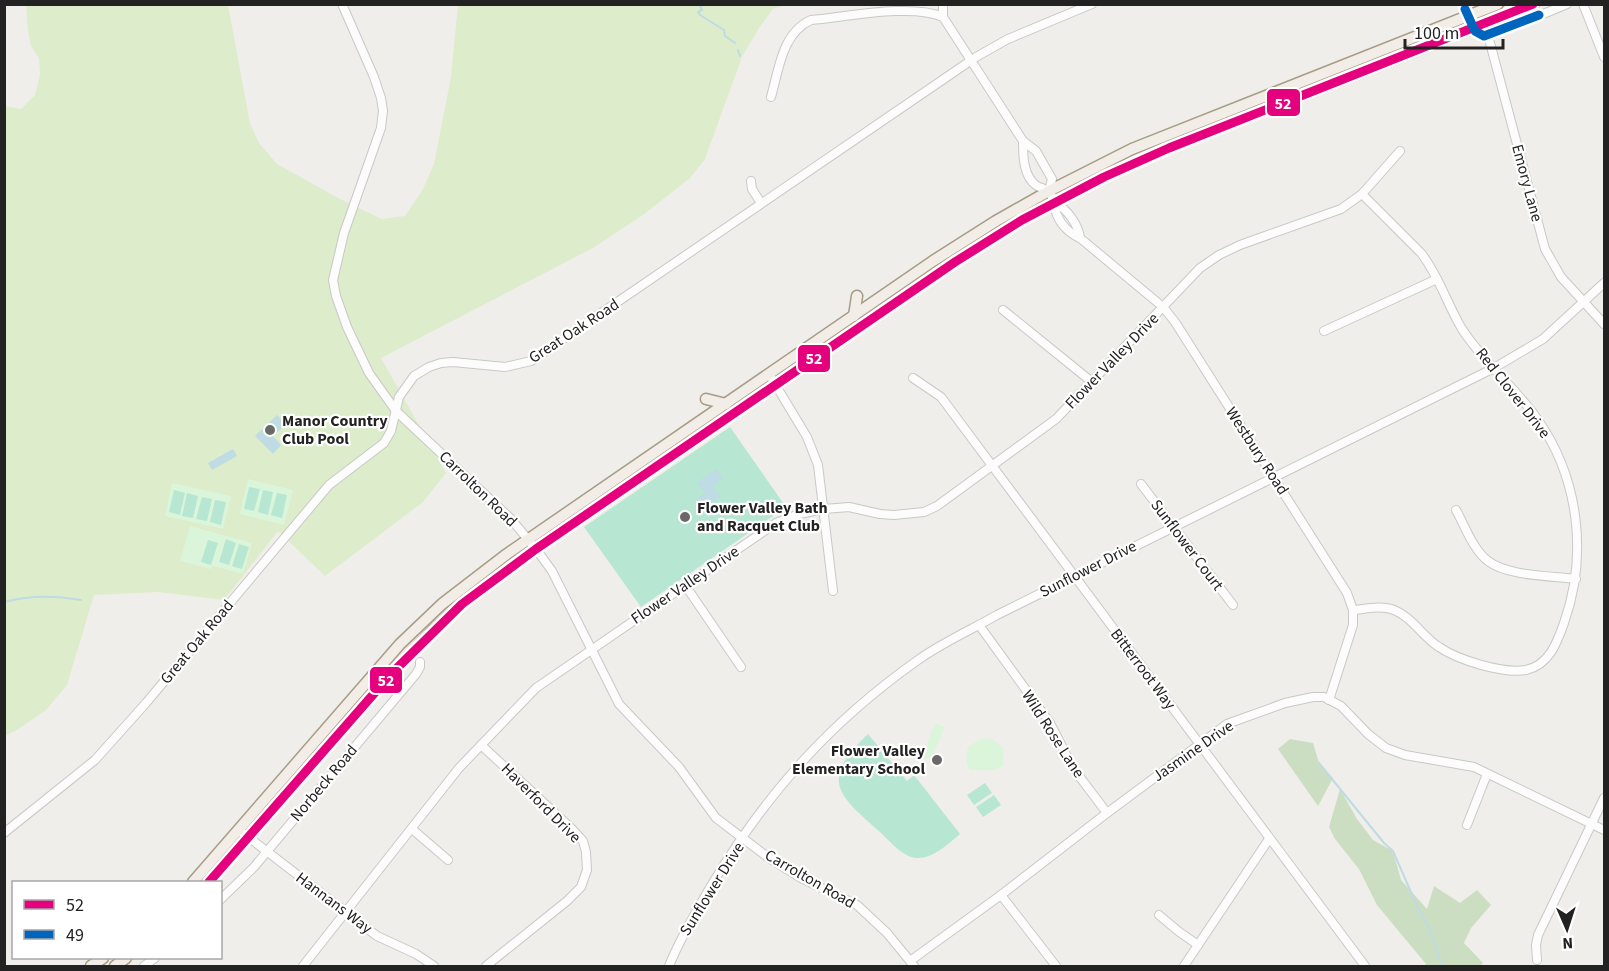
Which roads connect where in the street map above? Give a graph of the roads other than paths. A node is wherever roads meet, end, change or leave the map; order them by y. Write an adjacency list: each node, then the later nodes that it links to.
1 (342, 4): 39 (street, Carrolton Road)
2 (943, 4): 11 (street)
3 (1092, 4): 8 (street, Great Oak Road)
4 (1498, 4): 9 (main road, Norbeck Road)
5 (1534, 4): 10 (main road, Norbeck Road)
6 (1567, 4): 10 (street, Norbeck Road)
7 (1583, 4): 13 (street)
8 (1075, 8): 14 (street, Great Oak Road)
9 (1478, 8): 12 (main road); 19 (main road, Norbeck Road)
10 (1506, 16): 12 (main road, Norbeck Road)
11 (943, 17): 14 (street, Westbury Road); 15 (street)
12 (1485, 24): 21 (main road, Norbeck Road); 26 (street, Emory Lane)
13 (1605, 57)
14 (971, 62): 16 (street, Westbury Road); 22 (street, Great Oak Road)
15 (771, 97)
16 (1023, 141): 19 (street, Westbury Road); 19 (street, Westbury Road)
17 (1400, 151): 20 (street, Flower Valley Drive)
18 (751, 181): 22 (street)
19 (1049, 191): 21 (street, Westbury Road); 29 (main road, Norbeck Road)
20 (1362, 194): 23 (street, Red Clover Drive); 27 (street, Flower Valley Drive)
21 (1055, 202): 27 (street, Westbury Road); 36 (main road, Norbeck Road)
22 (761, 203): 39 (street, Great Oak Road)
23 (1437, 279): 31 (street); 32 (street, Red Clover Drive)
24 (1605, 283): 26 (street, Sunflower Drive)
25 (857, 296): 29 (main road)
26 (1584, 302): 30 (street, Emory Lane); 32 (street, Sunflower Drive)
27 (1163, 307): 35 (street, Flower Valley Drive); 41 (street, Westbury Road)
28 (1003, 310): 35 (street)
29 (854, 316): 33 (main road, Norbeck Road)
30 (1605, 324)
31 (1324, 331)
32 (1494, 368): 41 (street, Sunflower Drive); 49 (street, Red Clover Drive)
33 (769, 374): 36 (street); 38 (main road, Norbeck Road)
34 (914, 378): 40 (street, Bitterroot Way)
35 (1092, 382): 40 (street, Flower Valley Drive)
36 (777, 386): 43 (street); 47 (main road, Norbeck Road)
37 (706, 399): 38 (main road)
38 (726, 404): 46 (main road, Norbeck Road)
39 (396, 411): 46 (street, Carrolton Road); 71 (street, Great Oak Road)
40 (993, 467): 43 (street, Flower Valley Drive); 48 (street, Bitterroot Way)
41 (1274, 477): 45 (street, Sunflower Drive); 53 (street, Westbury Road)
42 (1141, 484): 45 (street, Sunflower Court)
43 (824, 509): 50 (street, Flower Valley Drive); 51 (street)
44 (1456, 510): 49 (street)
45 (1173, 526): 48 (street, Sunflower Drive); 52 (street, Sunflower Court)
46 (528, 539): 47 (street, Carrolton Road); 59 (main road, Norbeck Road)
47 (536, 549): 55 (street, Carrolton Road); 72 (main road, Norbeck Road)
48 (1075, 576): 54 (street, Sunflower Drive); 61 (street, Bitterroot Way)
49 (1576, 579): 53 (street, Red Clover Drive)
50 (685, 585): 55 (street, Flower Valley Drive); 57 (street)
51 (833, 591)
52 (1233, 606)
53 (1353, 610): 60 (street)
54 (979, 625): 65 (street, Wild Rose Lane); 73 (street, Sunflower Drive)
55 (592, 649): 62 (street, Flower Valley Drive); 73 (street, Carrolton Road)
56 (420, 662): 75 (street, Norbeck Road)
57 (741, 667)
58 (355, 680): 59 (main road)
59 (356, 694): 69 (main road, Norbeck Road)
60 (1329, 700): 61 (street, Jasmine Drive); 63 (street)
61 (1199, 744): 65 (street, Jasmine Drive); 74 (street, Bitterroot Way)
62 (481, 745): 68 (street, Flower Valley Drive); 88 (street, Haverford Drive)
63 (1487, 774): 66 (street); 67 (street)
64 (1605, 798): 66 (street)
65 (1107, 813): 79 (street, Jasmine Drive)
66 (1592, 824): 70 (street); 84 (street)
67 (1467, 825)
68 (412, 829): 76 (street); 81 (street, Flower Valley Drive)
69 (239, 830): 72 (street, Hannans Way); 77 (main road, Norbeck Road)
70 (1605, 830)
71 (4, 833)
72 (249, 838): 75 (street, Hannans Way); 78 (main road, Norbeck Road)
73 (743, 838): 85 (street, Carrolton Road); 89 (street, Sunflower Drive)
74 (1269, 839): 83 (street); 92 (street, Bitterroot Way)
75 (266, 851): 80 (street, Norbeck Road); 81 (street, Hannans Way)
76 (448, 860)
77 (194, 881)
78 (210, 881)
79 (1001, 895): 85 (street, Jasmine Drive); 90 (street)
80 (222, 898)
81 (346, 913): 86 (street, Flower Valley Drive); 87 (street, Hannans Way)
82 (1159, 915): 83 (street)
83 (1198, 945): 91 (street)
84 (1537, 960)
85 (912, 964)
86 (303, 966)
87 (434, 966)
88 (486, 966)
89 (669, 966)
90 (1056, 966)
91 (1184, 966)
92 (1365, 966)

